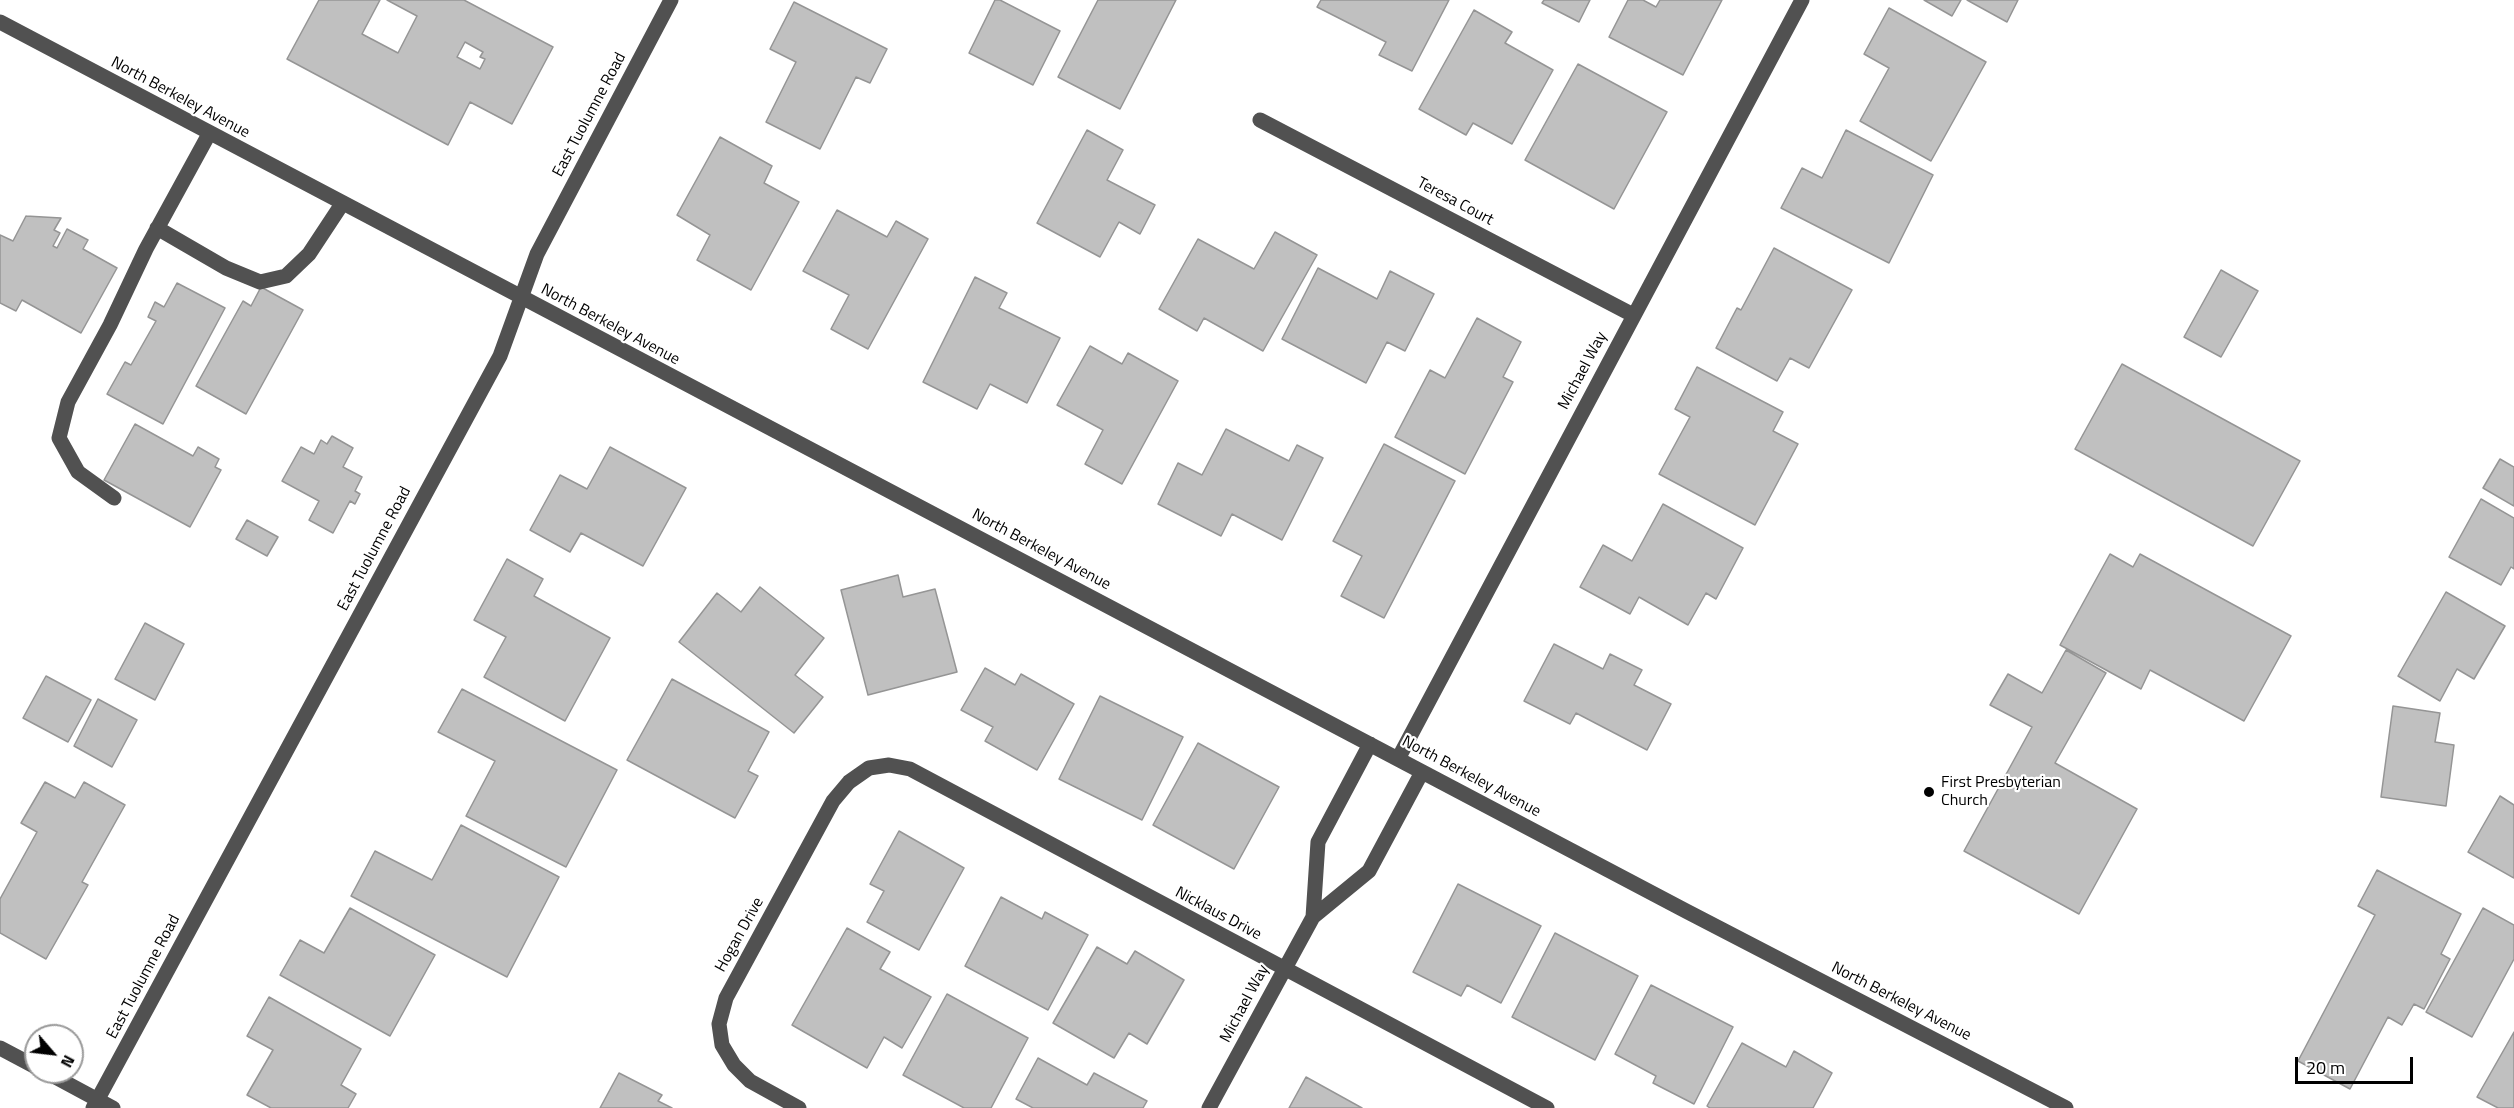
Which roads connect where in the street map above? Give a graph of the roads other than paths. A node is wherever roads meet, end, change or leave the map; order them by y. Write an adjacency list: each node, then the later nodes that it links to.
1 (671, 0): 8 (street, East Tuolumne Road)
2 (1802, 0): 9 (street, Michael Way)
3 (0, 22): 5 (street, North Berkeley Avenue)
4 (1260, 120): 9 (street, Teresa Court)
5 (209, 134): 6 (street, North Berkeley Avenue); 7 (street)
6 (342, 204): 7 (street); 8 (street, North Berkeley Avenue)
7 (157, 228): 10 (street)
8 (521, 298): 11 (street, North Berkeley Avenue); 20 (street, East Tuolumne Road)
9 (1633, 315): 12 (street, Michael Way)
10 (114, 498)
11 (1370, 744): 12 (street, North Berkeley Avenue); 15 (street, Michael Way)
12 (1398, 759): 14 (street, North Berkeley Avenue)
13 (869, 768): 16 (street, Nicklaus Drive); 22 (street, Hogan Drive)
14 (1422, 772): 15 (street, Michael Way); 25 (street, North Berkeley Avenue)
15 (1313, 917): 16 (street, Michael Way)
16 (1284, 969): 23 (street, Michael Way); 24 (street, Nicklaus Drive)
17 (0, 1048): 18 (street)
18 (24, 1061)
19 (65, 1084): 20 (street)
20 (96, 1104): 21 (street)
21 (113, 1108)
22 (799, 1108)
23 (1209, 1108)
24 (1547, 1108)
25 (2066, 1108)

